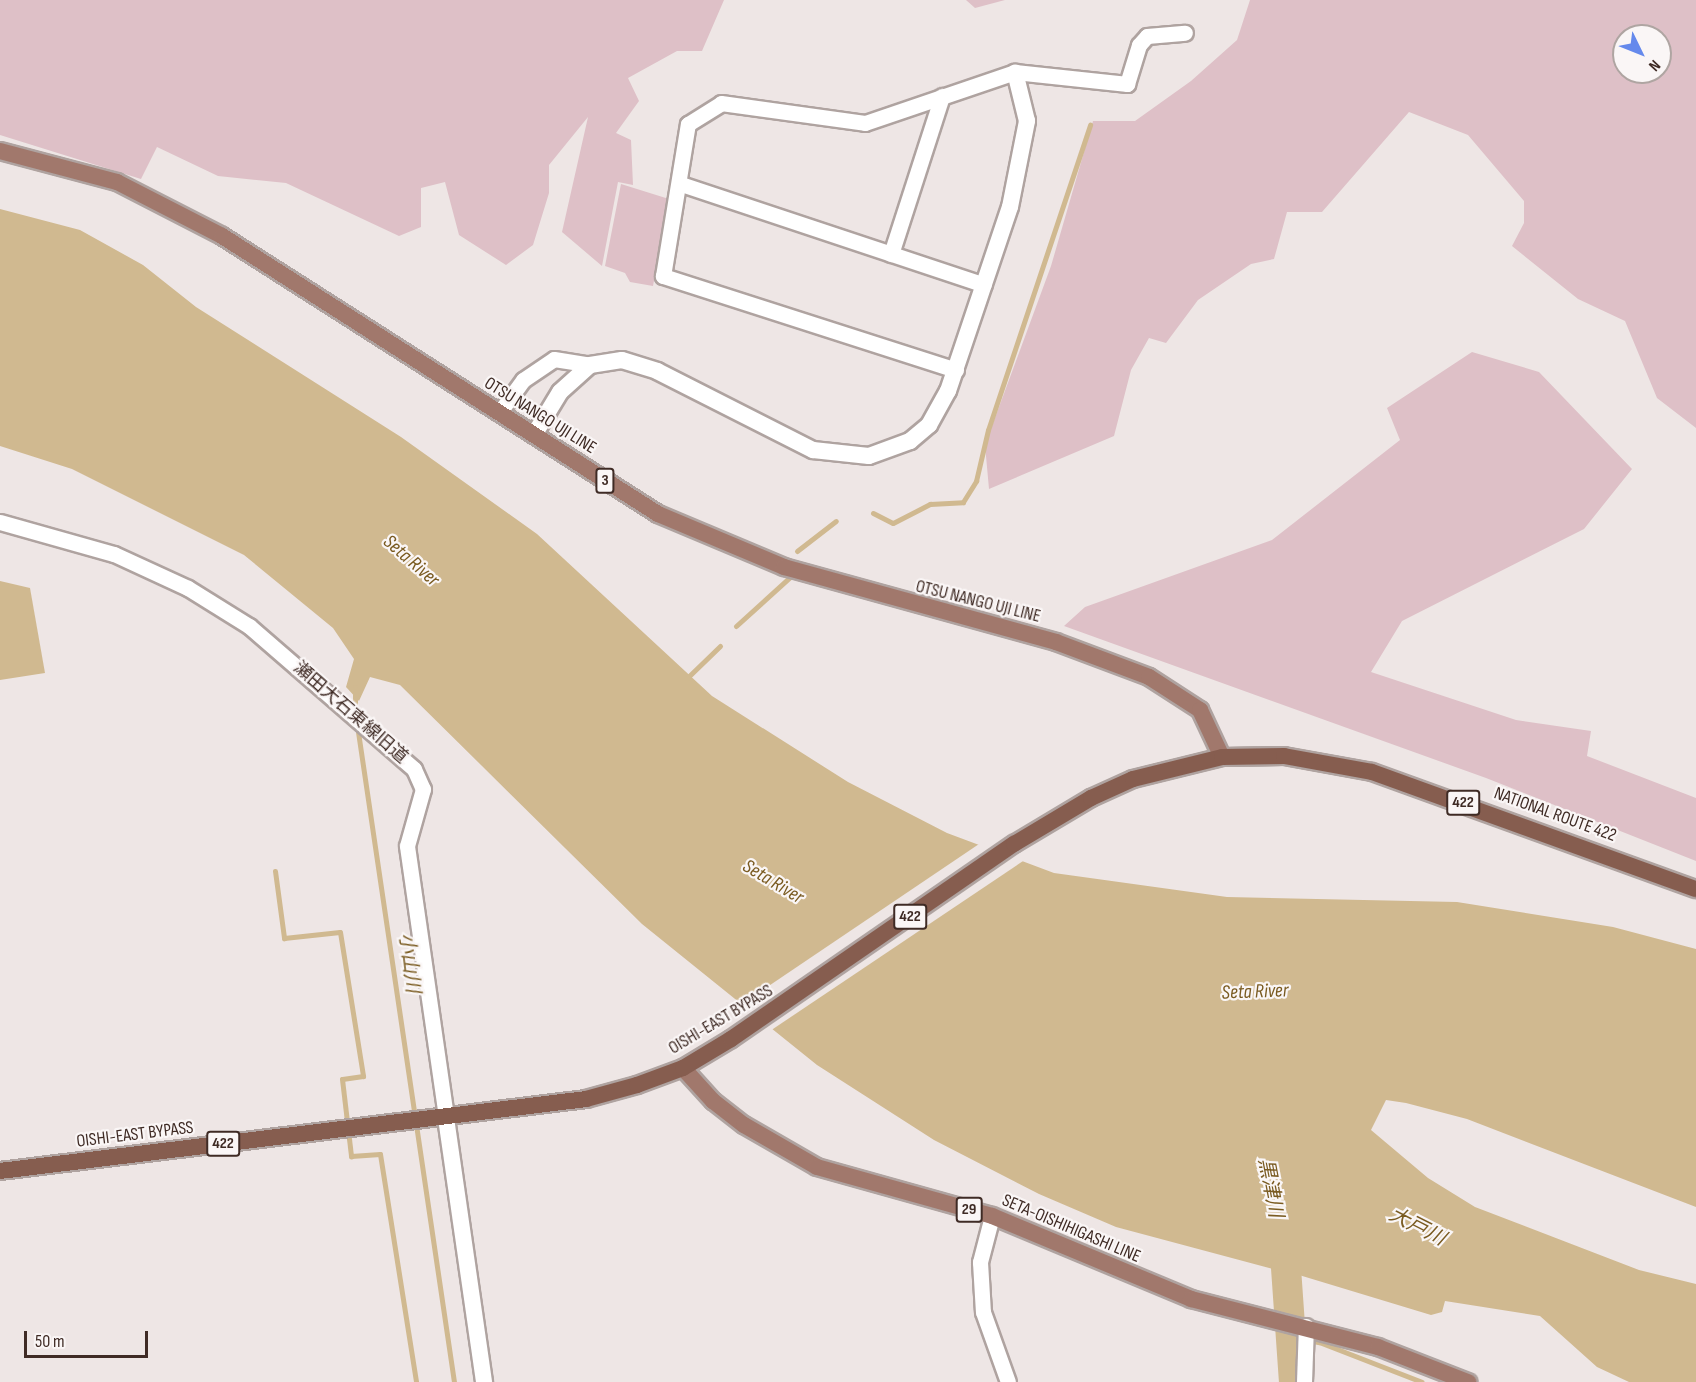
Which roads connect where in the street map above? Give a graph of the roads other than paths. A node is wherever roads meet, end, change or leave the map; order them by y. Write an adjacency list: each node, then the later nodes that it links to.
1 (1185, 33): 2 (street)
2 (1015, 72): 3 (street); 7 (street)
3 (942, 96): 5 (street); 6 (street)
4 (0, 151): 10 (main road, OTSU NANGO UJI LINE / 3)
5 (681, 184): 6 (street); 9 (street)
6 (891, 254): 7 (street)
7 (984, 285): 9 (street)
8 (590, 365): 9 (street); 10 (street); 11 (street)
9 (956, 370)
10 (499, 413): 11 (main road, OTSU NANGO UJI LINE / 3)
11 (534, 435): 13 (main road, OTSU NANGO UJI LINE / 3)
12 (0, 522): 16 (street, 瀬田大石東線旧道)
13 (1222, 757): 14 (highway, NATIONAL ROUTE 422 / 422); 15 (highway, OISHI-EAST BYPASS / 422)
14 (1696, 890)
15 (683, 1068): 16 (highway, OISHI-EAST BYPASS / 422); 18 (main road, SETA-OISHIHIGASHI LINE / 29)
16 (446, 1118): 17 (highway, OISHI-EAST BYPASS / 422); 20 (street)
17 (0, 1171)
18 (992, 1216): 19 (main road, SETA-OISHIHIGASHI LINE / 29); 21 (street)
19 (1292, 1323): 22 (street); 23 (main road, SETA-OISHIHIGASHI LINE / 29)
20 (484, 1382)
21 (1008, 1382)
22 (1304, 1382)
23 (1468, 1382)

